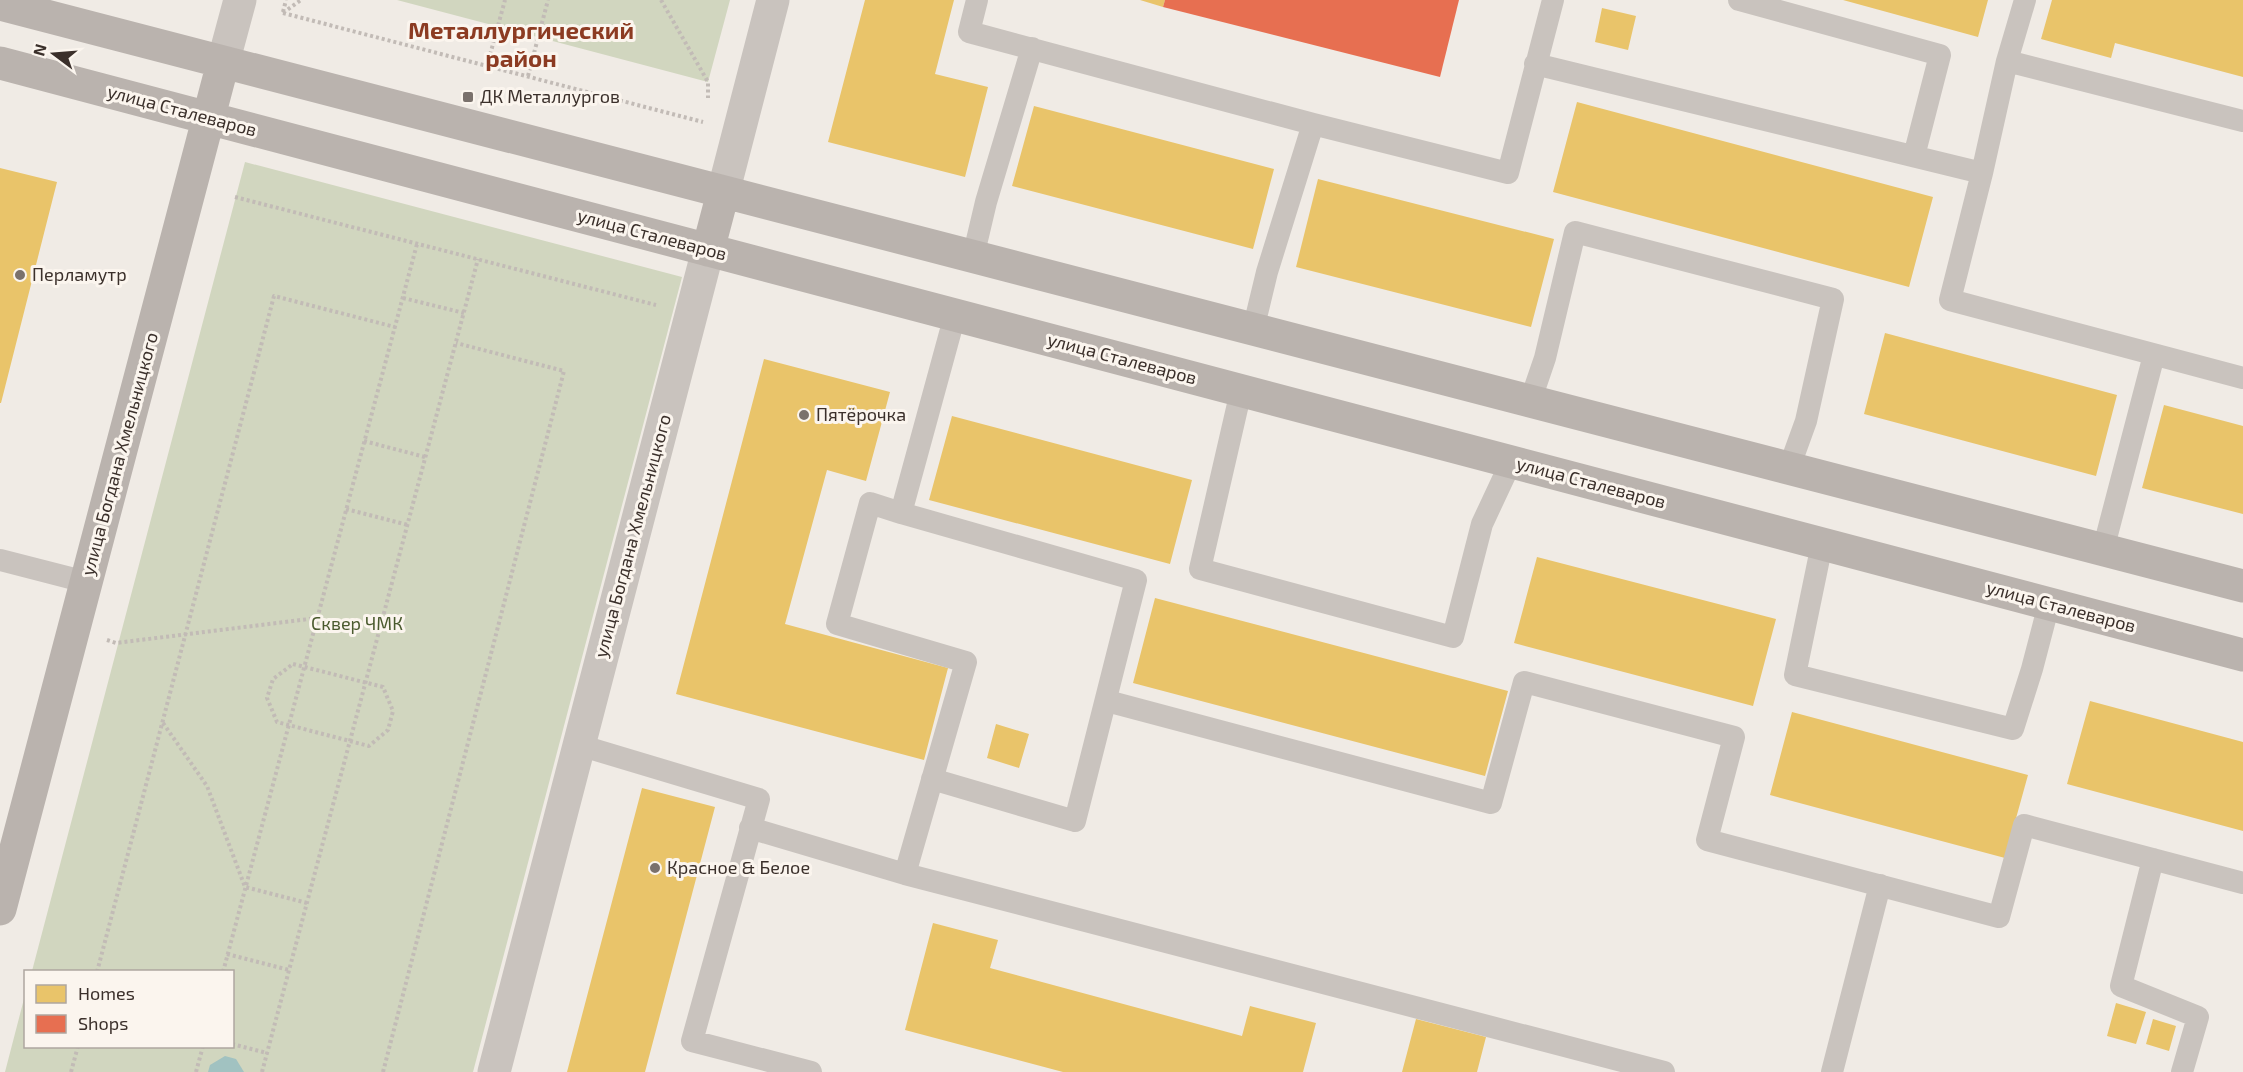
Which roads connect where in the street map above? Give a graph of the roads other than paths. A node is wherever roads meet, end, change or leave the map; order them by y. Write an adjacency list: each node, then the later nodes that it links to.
1 (240, 0): 11 (street, улица Богдана Хмельницкого)
2 (773, 0): 18 (street, улица Богдана Хмельницкого)
3 (977, 0): 8 (lane)
4 (1553, 0): 12 (lane)
5 (1739, 0): 16 (lane)
6 (2025, 0): 9 (lane)
7 (0, 4): 11 (main road)
8 (1032, 48): 15 (lane); 20 (lane)
9 (2007, 62): 14 (lane); 17 (lane)
10 (0, 63): 13 (main road, улица Сталеваров)
11 (223, 63): 13 (main road, улица Богдана Хмельницкого); 18 (main road)
12 (1536, 64): 15 (lane); 16 (lane)
13 (208, 118): 19 (main road, улица Сталеваров); 33 (main road, улица Богдана Хмельницкого)
14 (2243, 121)
15 (1313, 124): 22 (lane)
16 (1914, 156): 17 (lane)
17 (1982, 173): 23 (lane)
18 (723, 193): 19 (main road, улица Богдана Хмельницкого); 20 (main road)
19 (708, 250): 21 (main road, улица Сталеваров); 38 (street, улица Богдана Хмельницкого)
20 (973, 257): 22 (main road)
21 (955, 315): 25 (main road, улица Сталеваров); 29 (lane)
22 (1253, 330): 26 (main road)
23 (2154, 355): 24 (lane); 31 (lane)
24 (2243, 378)
25 (1241, 391): 27 (main road, улица Сталеваров); 27 (lane)
26 (1530, 402): 28 (main road); 28 (lane)
27 (1511, 462): 30 (main road, улица Сталеваров)
28 (1789, 468): 31 (main road)
29 (901, 513): 37 (lane); 39 (lane)
30 (1822, 544): 35 (main road, улица Сталеваров); 35 (lane)
31 (2103, 550): 34 (main road)
32 (0, 560): 33 (lane)
33 (86, 582): 41 (main road, улица Богдана Хмельницкого)
34 (2243, 586)
35 (2049, 604): 36 (main road, улица Сталеваров)
36 (2243, 655)
37 (1107, 701): 39 (lane); 45 (lane)
38 (579, 745): 40 (lane); 47 (street, улица Богдана Хмельницкого)
39 (933, 779): 43 (lane)
40 (750, 828): 43 (lane); 48 (lane)
41 (8, 849): 46 (main road, улица Богдана Хмельницкого)
42 (2153, 859): 44 (lane); 45 (lane); 51 (lane)
43 (905, 874): 49 (lane)
44 (2243, 883)
45 (1880, 885): 50 (lane)
46 (0, 909)
47 (494, 1072)
48 (811, 1072)
49 (1664, 1072)
50 (1832, 1072)
51 (2182, 1072)

